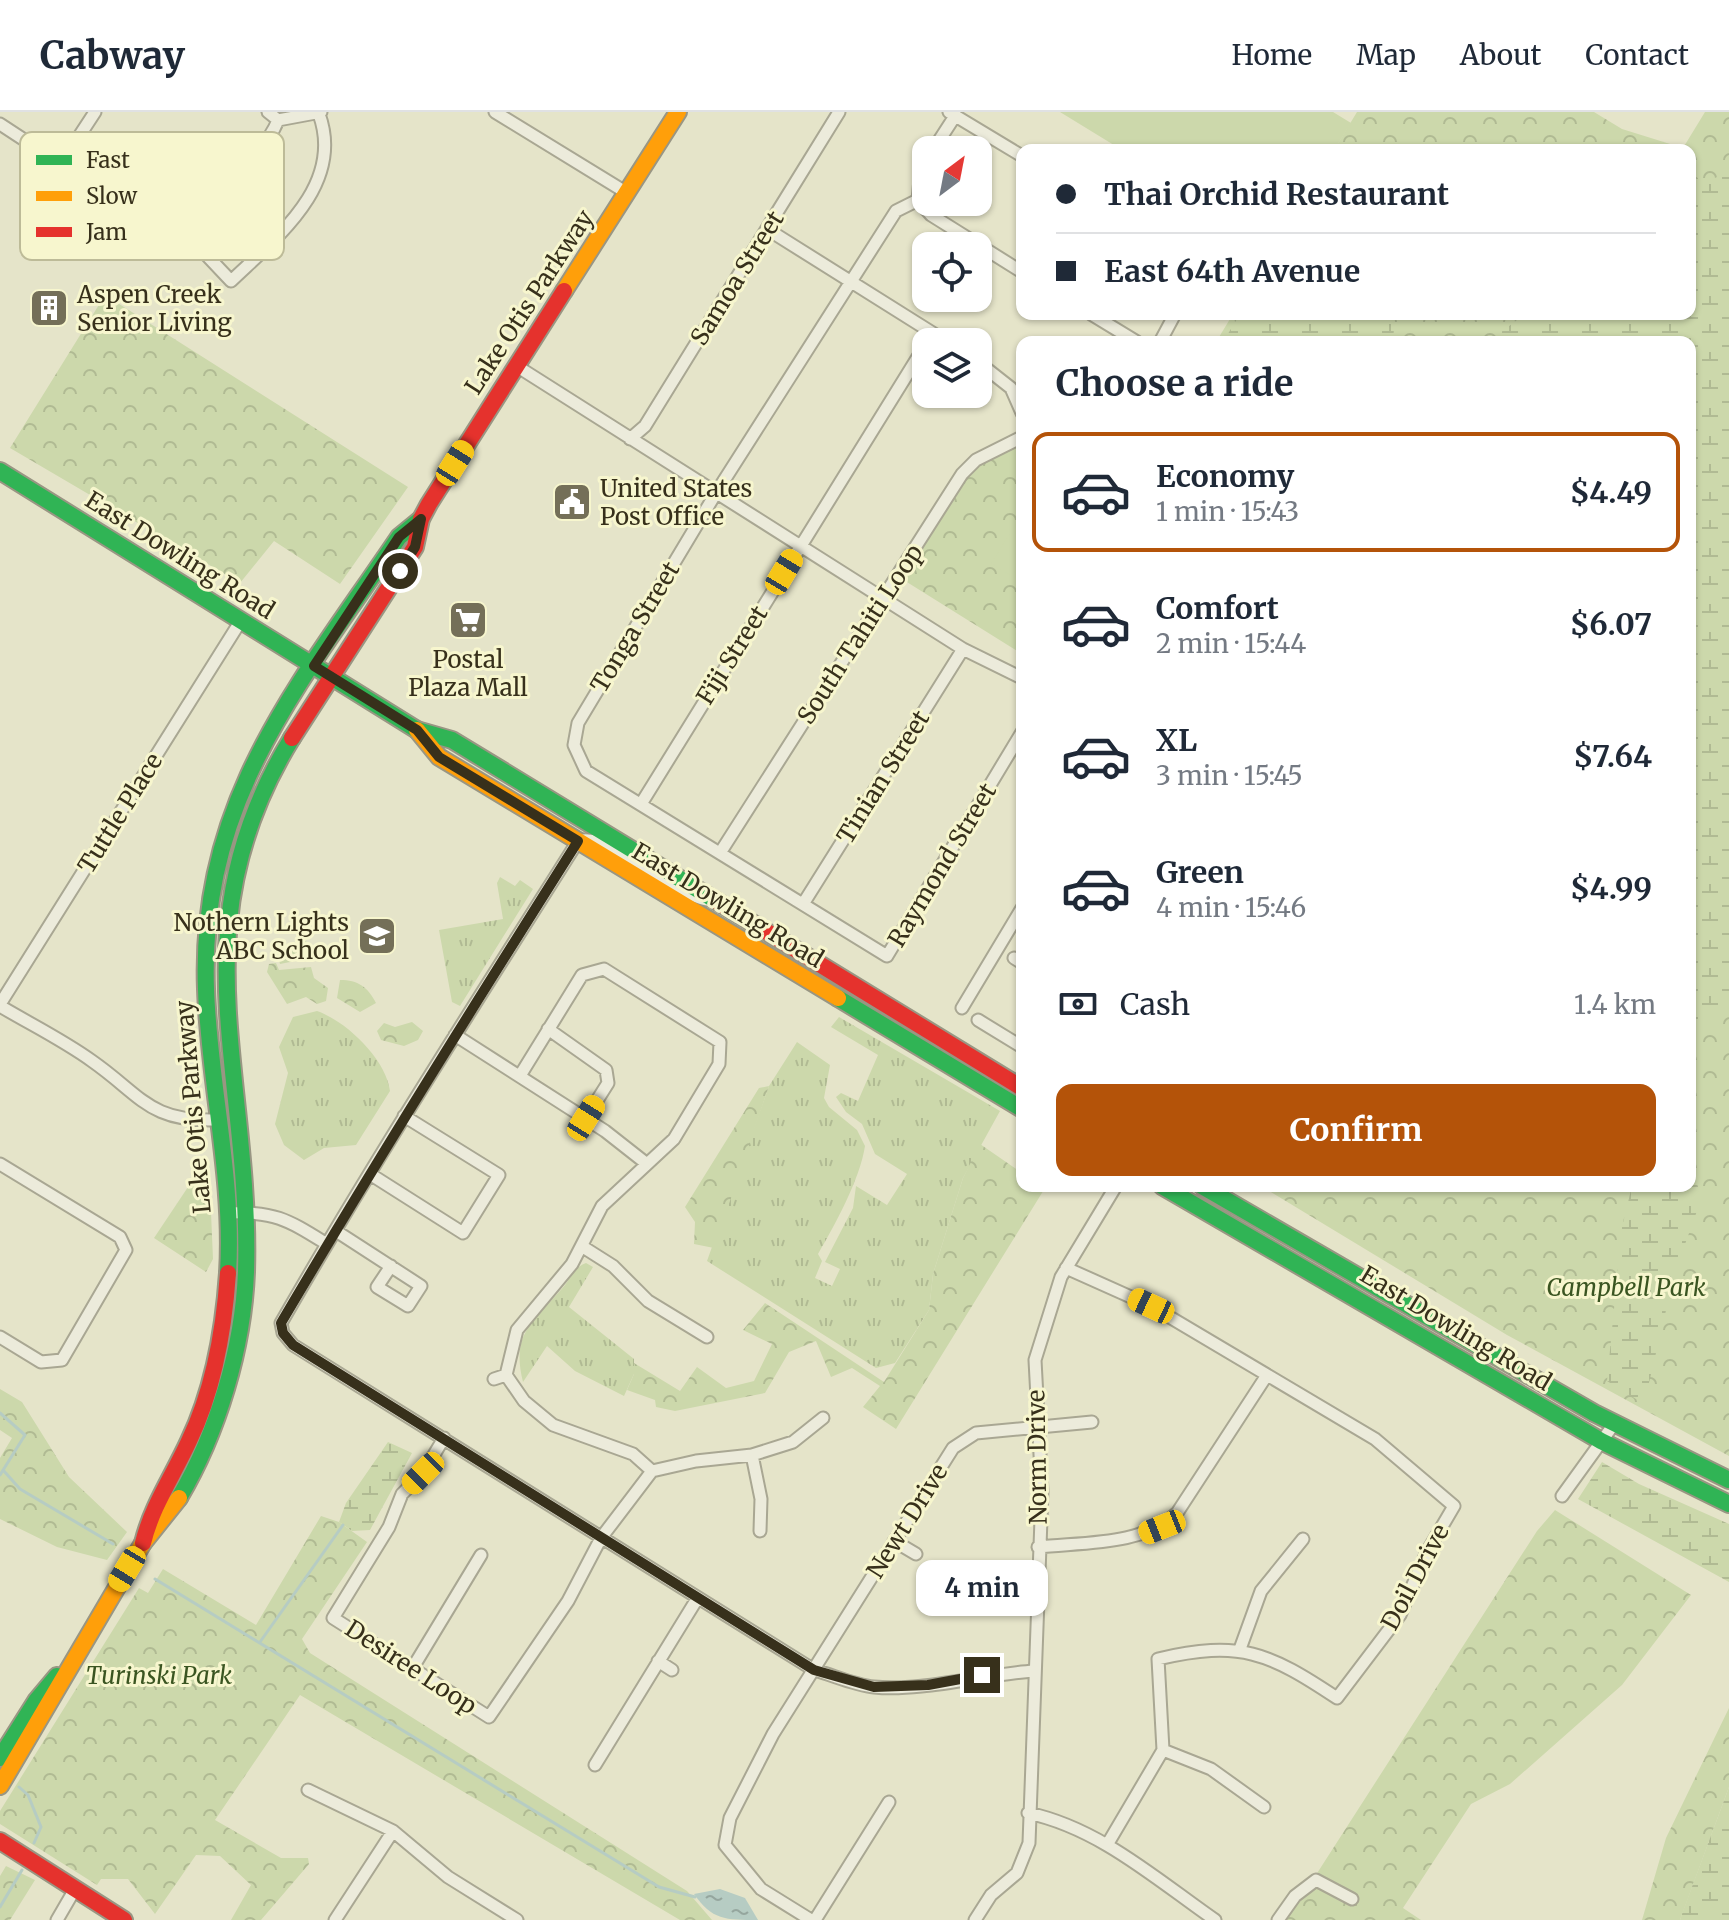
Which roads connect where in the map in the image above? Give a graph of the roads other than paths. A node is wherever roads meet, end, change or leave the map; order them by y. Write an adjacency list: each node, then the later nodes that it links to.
1 (95, 112): 10 (street)
2 (268, 112): 8 (street)
3 (495, 112): 15 (street)
4 (678, 112): 15 (main road, Lake Otis Parkway)
5 (839, 112): 18 (street, Samoa Street)
6 (320, 113): 8 (street); 19 (street)
7 (952, 114): 12 (street); 14 (street)
8 (278, 120): 11 (street)
9 (0, 124): 13 (street)
10 (82, 132)
11 (270, 132)
12 (940, 136)
13 (20, 137)
14 (1016, 152)
15 (627, 193): 27 (main road, Lake Otis Parkway)
16 (912, 203): 23 (street, Tonga Street)
17 (933, 216): 22 (street)
18 (767, 229): 23 (street); 31 (street, Samoa Street)
19 (284, 231)
20 (211, 260): 21 (street)
21 (253, 260)
22 (1016, 268)
23 (853, 282): 25 (street); 34 (street, Tonga Street)
24 (1101, 320): 26 (street)
25 (914, 328)
26 (1127, 336)
27 (515, 365): 31 (street); 35 (main road, Lake Otis Parkway)
28 (912, 366): 36 (street, Fiji Street)
29 (992, 373): 30 (street)
30 (1016, 399)
31 (630, 439): 34 (street)
32 (1016, 440): 37 (street, South Tahiti Loop)
33 (0, 471): 38 (main road, East Dowling Road)
34 (716, 493): 36 (street); 45 (street, Tonga Street)
35 (421, 519): 40 (main road, Lake Otis Parkway); 42 (main road, Lake Otis Parkway)
36 (799, 547): 37 (street); 45 (street, Fiji Street)
37 (885, 596): 39 (street); 47 (street, South Tahiti Loop)
38 (240, 622): 40 (main road, East Dowling Road); 52 (street, Tuttle Place)
39 (963, 649): 41 (street); 49 (street, Tinian Street)
40 (314, 666): 42 (main road, East Dowling Road); 63 (main road, Lake Otis Parkway)
41 (1016, 675)
42 (332, 676): 43 (main road, East Dowling Road); 64 (main road, Lake Otis Parkway)
43 (417, 730): 46 (main road, East Dowling Road); 48 (main road, East Dowling Road)
44 (1016, 742): 51 (street, Raymond Street)
45 (641, 804): 47 (street, Tonga Street)
46 (578, 841): 48 (street); 56 (street); 60 (main road, East Dowling Road)
47 (720, 853): 49 (street, Tonga Street)
48 (710, 900): 59 (main road, East Dowling Road)
49 (803, 904): 51 (street, Tonga Street)
50 (1016, 918): 53 (street)
51 (887, 956)
52 (0, 1005): 63 (street)
53 (962, 1008)
54 (978, 1020): 57 (street)
55 (548, 1029): 58 (street); 62 (street); 66 (street)
56 (455, 1035): 58 (street); 61 (street)
57 (1016, 1043)
58 (521, 1074): 62 (street)
59 (1016, 1084)
60 (1016, 1104)
61 (404, 1116): 67 (street); 67 (street)
62 (586, 1118): 66 (street)
63 (217, 1120): 64 (main road); 71 (main road, Lake Otis Parkway)
64 (239, 1159): 72 (main road, Lake Otis Parkway)
65 (0, 1164): 78 (street)
66 (647, 1164): 75 (street)
67 (370, 1174): 73 (street)
68 (1112, 1192): 77 (street, Norm Drive)
69 (1172, 1192): 86 (main road, East Dowling Road)
70 (1213, 1192): 83 (main road, East Dowling Road)
71 (228, 1213): 72 (street); 87 (main road, Lake Otis Parkway)
72 (245, 1213): 74 (street); 92 (main road, Lake Otis Parkway)
73 (336, 1231): 74 (street); 76 (street)
74 (327, 1244): 85 (street)
75 (583, 1247): 79 (street); 89 (street)
76 (391, 1266)
77 (1066, 1268): 80 (street, Doil Drive); 84 (street, Norm Drive)
78 (0, 1337)
79 (707, 1337)
80 (1267, 1375): 99 (street); 103 (street, Doil Drive)
81 (823, 1418): 88 (street)
82 (1092, 1422): 84 (street, Newt Drive)
83 (1614, 1424): 86 (street); 90 (main road, East Dowling Road)
84 (1038, 1426): 97 (street, Newt Drive); 99 (street, Norm Drive)
85 (444, 1438): 95 (street); 106 (street, Desiree Loop)
86 (1601, 1441): 91 (street); 93 (main road, East Dowling Road)
87 (186, 1446): 92 (main road); 98 (main road, Lake Otis Parkway)
88 (752, 1455): 89 (street); 94 (street)
89 (652, 1471): 95 (street)
90 (1729, 1480)
91 (1562, 1496)
92 (177, 1502): 98 (main road, Lake Otis Parkway)
93 (1729, 1504)
94 (760, 1531)
95 (601, 1538): 102 (street); 106 (street, Desiree Loop)
96 (1303, 1539): 103 (street)
97 (894, 1541): 100 (street); 108 (street, Newt Drive)
98 (143, 1543): 104 (main road, Lake Otis Parkway)
99 (1038, 1547): 109 (street, Norm Drive)
100 (916, 1554)
101 (481, 1555): 106 (street)
102 (697, 1599): 105 (street); 108 (street)
103 (1240, 1649): 110 (street, Doil Drive)
104 (71, 1660): 111 (main road, Lake Otis Parkway); 113 (main road, Lake Otis Parkway)
105 (658, 1661): 107 (street); 112 (street)
106 (412, 1669)
107 (672, 1670)
108 (814, 1670): 109 (street); 127 (street, Newt Drive)
109 (1034, 1671): 117 (street, Norm Drive)
110 (1163, 1750): 116 (street); 120 (street)
111 (0, 1758)
112 (595, 1765)
113 (0, 1786)
114 (308, 1790): 118 (street)
115 (889, 1802): 127 (street)
116 (1264, 1807)
117 (1028, 1813): 120 (street); 128 (street, Norm Drive)
118 (393, 1831): 125 (street); 126 (street)
119 (0, 1841): 121 (main road)
120 (1107, 1845): 129 (street)
121 (75, 1889): 123 (street); 124 (main road)
122 (1352, 1899): 130 (street)
123 (57, 1920)
124 (124, 1920)
125 (335, 1920)
126 (517, 1920)
127 (813, 1920)
128 (975, 1920)
129 (1215, 1920)
130 (1278, 1920)

